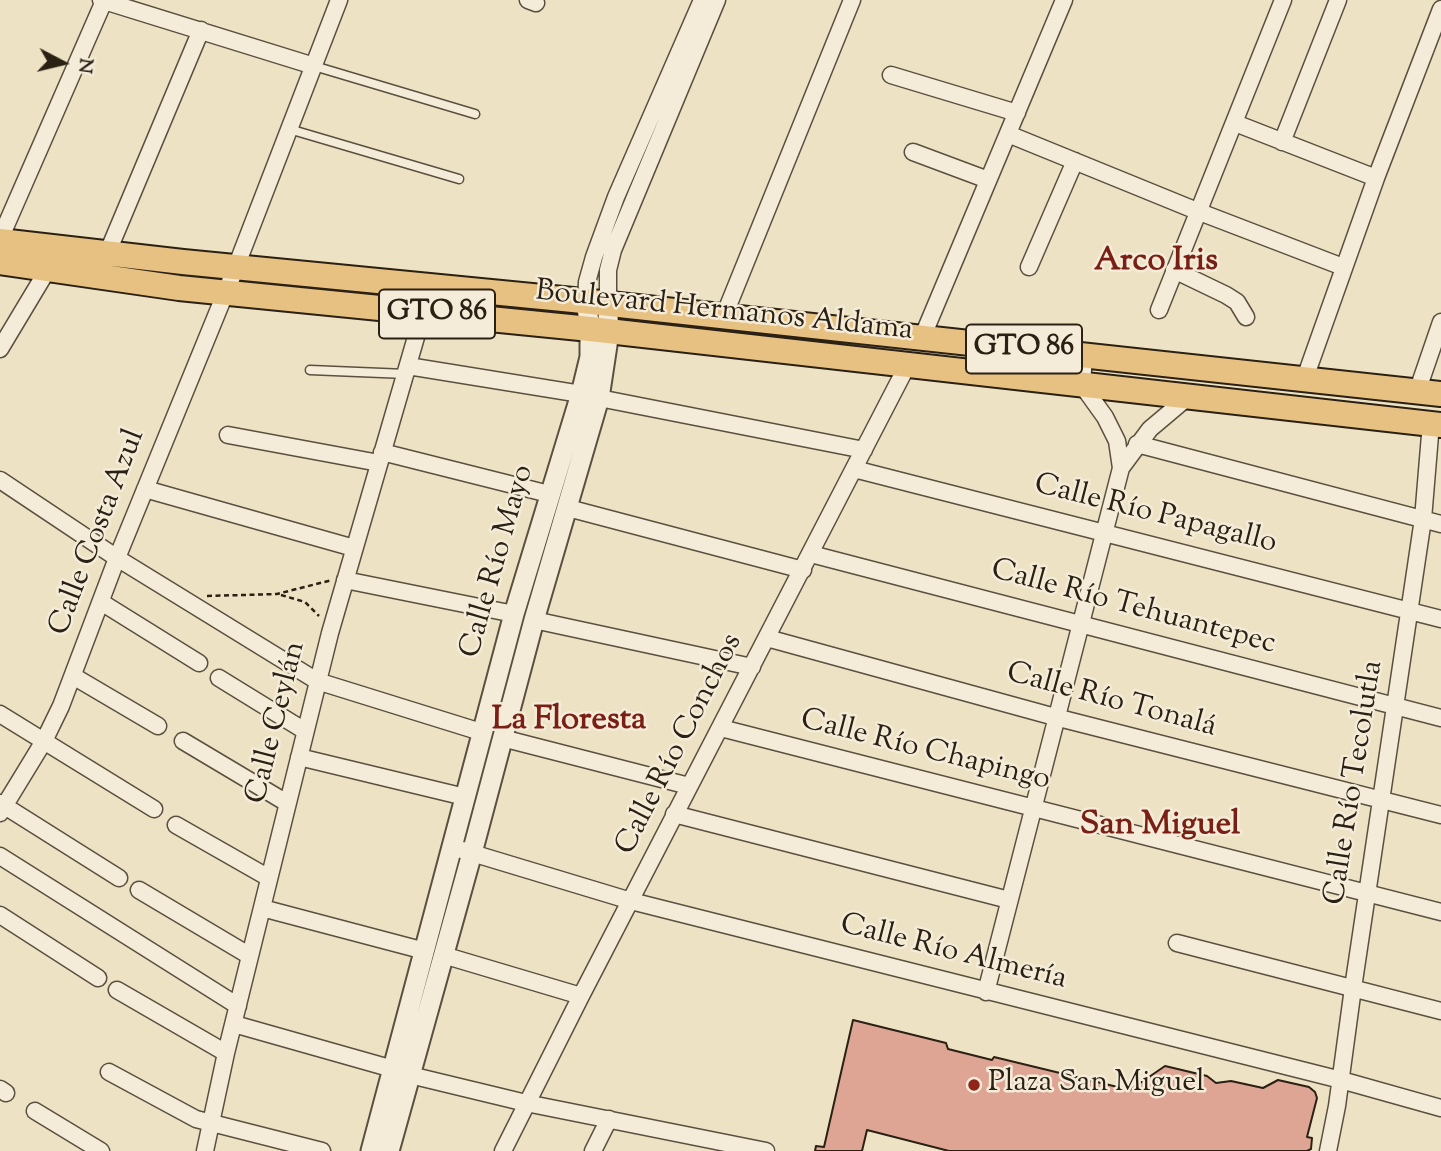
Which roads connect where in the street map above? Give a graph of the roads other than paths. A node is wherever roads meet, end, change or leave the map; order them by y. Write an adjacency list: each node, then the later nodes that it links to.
1 (103, 0): 10 (street); 28 (street)
2 (339, 0): 12 (street, Calle Costa Azul)
3 (702, 0): 25 (street, Calle Río Mayo)
4 (717, 0): 26 (street, Calle Río Mayo)
5 (852, 0): 40 (street)
6 (1064, 0): 14 (street)
7 (1283, 0): 16 (street)
8 (1338, 0): 19 (street)
9 (1441, 9): 11 (street)
10 (201, 30): 12 (street); 29 (street)
11 (1436, 39): 22 (street)
12 (314, 66): 15 (lane); 17 (street, Calle Costa Azul)
13 (891, 75): 14 (street)
14 (1017, 113): 18 (street)
15 (475, 114)
16 (1235, 123): 19 (street); 27 (street)
17 (289, 129): 23 (lane); 31 (street, Calle Costa Azul)
18 (1008, 134): 21 (street); 24 (street)
19 (1282, 142): 22 (street)
20 (913, 152): 24 (street)
21 (1075, 161): 27 (street); 32 (street)
22 (1376, 178): 33 (street)
23 (459, 179)
24 (989, 180): 44 (street)
25 (616, 197): 26 (street); 37 (street, Calle Río Mayo)
26 (632, 204): 37 (street, Calle Río Mayo)
27 (1197, 211): 33 (street); 35 (street)
28 (0, 240): 29 (main road, Boulevard Hermanos Aldama / GTO 86)
29 (107, 254): 31 (main road, Boulevard Hermanos Aldama / GTO 86)
30 (0, 262): 34 (main road, Boulevard Hermanos Aldama / GTO 86)
31 (236, 267): 36 (street, Calle Costa Azul); 37 (main road, Boulevard Hermanos Aldama / GTO 86)
32 (1029, 267)
33 (1343, 267): 50 (street)
34 (48, 269): 36 (main road, Boulevard Hermanos Aldama / GTO 86); 45 (street)
35 (1174, 270): 38 (street); 41 (street)
36 (225, 293): 39 (main road, Boulevard Hermanos Aldama / GTO 86); 63 (street, Calle Costa Azul)
37 (597, 303): 40 (main road, Boulevard Hermanos Aldama / GTO 86); 43 (street, Calle Río Mayo)
38 (1159, 310)
39 (423, 313): 43 (main road, Boulevard Hermanos Aldama / GTO 86); 49 (street, Calle Ceylán)
40 (724, 316): 44 (main road, Boulevard Hermanos Aldama / GTO 86)
41 (1247, 317)
42 (1441, 323): 52 (street)
43 (599, 330): 47 (main road, Boulevard Hermanos Aldama / GTO 86); 53 (street, Calle Río Mayo)
44 (922, 338): 46 (main road, Boulevard Hermanos Aldama / GTO 86)
45 (0, 349)
46 (1084, 355): 50 (main road, Boulevard Hermanos Aldama / GTO 86); 51 (street)
47 (908, 365): 51 (main road, Boulevard Hermanos Aldama / GTO 86); 58 (street, Calle Río Conchos)
48 (310, 370): 49 (lane)
49 (407, 370): 53 (street); 59 (street, Calle Ceylán)
50 (1305, 378): 52 (main road, Boulevard Hermanos Aldama / GTO 86)
51 (1082, 385): 54 (main road, Boulevard Hermanos Aldama / GTO 86); 60 (street)
52 (1429, 393)
53 (590, 396): 58 (street); 64 (street, Calle Río Mayo); 65 (street, Calle Río Mayo)
54 (1188, 397): 55 (main road, Boulevard Hermanos Aldama / GTO 86); 57 (street)
55 (1436, 424): 66 (street, Calle Río Tecolutla)
56 (228, 435): 59 (street)
57 (1137, 444): 60 (street); 66 (street)
58 (864, 450): 61 (street, Calle Río Conchos)
59 (380, 457): 64 (street); 69 (street, Calle Ceylán)
60 (1121, 468): 68 (street)
61 (855, 469): 68 (street, Calle Río Papagallo); 70 (street, Calle Río Conchos)
62 (0, 480): 71 (street)
63 (145, 489): 69 (street); 71 (street, Calle Costa Azul)
64 (549, 494): 76 (street, Calle Río Mayo)
65 (568, 508): 72 (street); 78 (street, Calle Río Mayo)
66 (1423, 519): 67 (street); 75 (street, Calle Río Tecolutla)
67 (1441, 524)
68 (1104, 532): 75 (street, Calle Río Papagallo); 79 (street)
69 (354, 548): 73 (street, Calle Ceylán)
70 (811, 554): 72 (street, Calle Río Conchos); 79 (street, Calle Río Tehuantepec)
71 (117, 558): 74 (street, Calle Costa Azul); 85 (street)
72 (803, 570): 80 (street, Calle Río Conchos)
73 (345, 580): 76 (street); 85 (street, Calle Ceylán)
74 (101, 602): 81 (street); 83 (street, Calle Costa Azul)
75 (1410, 610): 77 (street, Calle Río Papagallo); 86 (street, Calle Río Tecolutla)
76 (514, 614): 93 (street, Calle Río Mayo)
77 (1441, 619)
78 (534, 620): 82 (street); 94 (street, Calle Río Mayo)
79 (1080, 625): 86 (street, Calle Río Tehuantepec); 88 (street)
80 (767, 638): 82 (street, Calle Río Conchos); 88 (street, Calle Río Tonalá)
81 (199, 663)
82 (752, 667): 91 (street, Calle Río Conchos)
83 (73, 676): 90 (street); 95 (street, Calle Costa Azul)
84 (219, 678): 92 (street)
85 (317, 681): 92 (street, Calle Ceylán); 93 (street)
86 (1395, 706): 89 (street, Calle Río Tehuantepec); 100 (street, Calle Río Tecolutla)
87 (0, 714): 95 (street)
88 (1055, 717): 100 (street, Calle Río Tonalá); 103 (street)
89 (1441, 718)
90 (159, 726)
91 (721, 729): 98 (street, Calle Río Conchos); 103 (street, Calle Río Chapingo)
92 (305, 731): 97 (street, Calle Ceylán)
93 (481, 732): 99 (street, Calle Río Mayo)
94 (502, 738): 98 (street); 109 (street, Calle Río Mayo)
95 (44, 741): 102 (street, Calle Costa Azul); 104 (street)
96 (183, 741): 101 (street)
97 (299, 757): 99 (street); 101 (street, Calle Ceylán)
98 (689, 786): 105 (street, Calle Río Conchos)
99 (465, 797): 108 (street, Calle Río Mayo)
100 (1382, 801): 106 (street, Calle Río Tonalá); 114 (street, Calle Río Tecolutla)
101 (287, 803): 112 (street, Calle Ceylán)
102 (1, 807): 111 (street)
103 (1032, 808): 114 (street, Calle Río Chapingo); 115 (street)
104 (154, 809)
105 (674, 814): 115 (street); 116 (street, Calle Río Conchos)
106 (1441, 816)
107 (176, 825): 112 (street)
108 (453, 847): 109 (street, Calle Río Almería); 121 (street, Calle Río Mayo)
109 (472, 853): 116 (street, Calle Río Almería); 121 (street, Calle Río Mayo)
110 (0, 856): 128 (street)
111 (119, 878)
112 (269, 878): 117 (street, Calle Ceylán)
113 (139, 890): 122 (street)
114 (1368, 893): 118 (street, Calle Río Chapingo); 124 (street, Calle Río Tecolutla)
115 (1009, 900): 126 (street)
116 (631, 901): 126 (street, Calle Río Almería); 127 (street, Calle Río Conchos)
117 (262, 908): 121 (street); 122 (street, Calle Ceylán)
118 (1441, 912)
119 (0, 915): 123 (street)
120 (1177, 943): 124 (street)
121 (434, 953): 127 (street); 133 (street, Calle Río Mayo)
122 (250, 956): 128 (street, Calle Ceylán)
123 (98, 978)
124 (1353, 988): 129 (street); 134 (street, Calle Río Tecolutla)
125 (117, 990): 131 (street)
126 (986, 992): 134 (street, Calle Río Almería)
127 (580, 996): 135 (street, Calle Río Conchos)
128 (238, 1006): 130 (street, Calle Ceylán)
129 (1441, 1010)
130 (234, 1024): 131 (street, Calle Ceylán); 133 (street)
131 (226, 1053): 139 (street, Calle Ceylán)
132 (109, 1072): 139 (street)
133 (402, 1072): 135 (street); 144 (street, Calle Río Mayo); 145 (street, Calle Río Mayo)
134 (1341, 1080): 136 (street, Calle Río Almería); 148 (street, Calle Río Tecolutla)
135 (526, 1102): 138 (street); 146 (street, Calle Río Conchos)
136 (1441, 1108)
137 (35, 1111): 141 (street)
138 (609, 1119): 140 (street); 147 (street)
139 (211, 1123): 142 (street, Calle Ceylán); 143 (street)
140 (760, 1150)
141 (101, 1151)
142 (205, 1151)
143 (322, 1151)
144 (371, 1151)
145 (389, 1151)
146 (503, 1151)
147 (593, 1151)
148 (1328, 1151)

